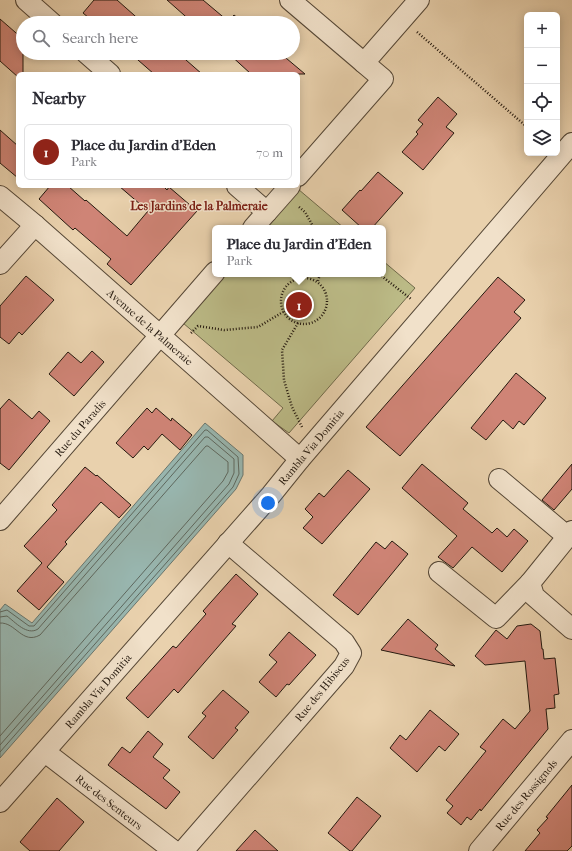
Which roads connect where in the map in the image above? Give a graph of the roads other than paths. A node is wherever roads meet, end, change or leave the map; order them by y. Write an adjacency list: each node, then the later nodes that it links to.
1 (26, 0): 4 (street)
2 (290, 0): 6 (street)
3 (418, 0): 6 (street)
4 (44, 16)
5 (94, 60): 7 (street)
6 (364, 63): 9 (street)
7 (108, 72)
8 (572, 143): 19 (street, Rambla Via Domitia)
9 (300, 174)
10 (239, 188): 13 (street)
11 (286, 190): 13 (street)
12 (0, 196): 14 (street, Avenue de la Palmeraie)
13 (267, 212): 15 (street)
14 (35, 225): 16 (street); 18 (street, Avenue de la Palmeraie)
15 (256, 225)
16 (0, 264)
17 (212, 275): 18 (street, Rue du Paradis)
18 (159, 335): 19 (street, Avenue de la Palmeraie); 21 (street, Rue du Paradis)
19 (300, 459): 23 (street, Rambla Via Domitia)
20 (499, 479): 22 (street)
21 (0, 520)
22 (570, 534): 25 (street)
23 (228, 543): 28 (street, Rambla Via Domitia); 31 (street, Rue des Hibiscus)
24 (439, 572): 25 (street)
25 (530, 583): 26 (street)
26 (572, 629)
27 (572, 740): 32 (street, Rue des Rossignols)
28 (45, 752): 29 (street, Rambla Via Domitia); 30 (street, Rue des Senteurs)
29 (0, 802)
30 (174, 851)
31 (183, 851)
32 (479, 851)

